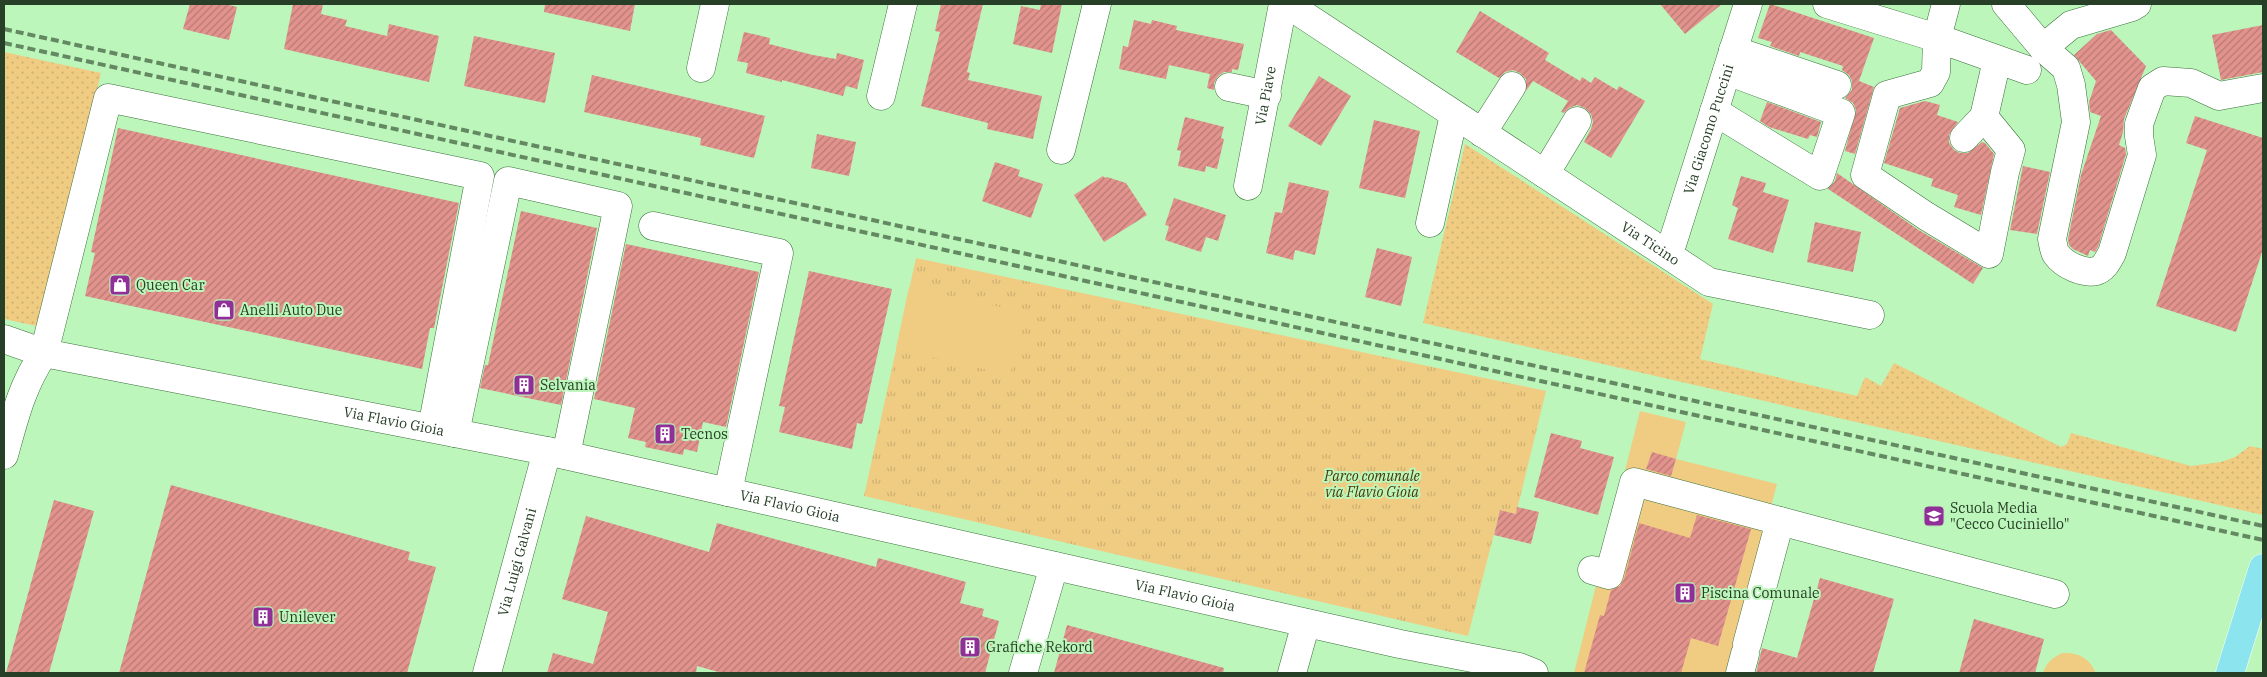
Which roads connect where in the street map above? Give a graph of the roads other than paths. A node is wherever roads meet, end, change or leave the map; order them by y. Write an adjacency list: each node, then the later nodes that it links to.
1 (715, 4): 14 (street)
2 (903, 4): 21 (street)
3 (1097, 4): 28 (street)
4 (1285, 4): 20 (street, Via Piave); 23 (street, Via Ticino)
5 (1748, 4): 13 (street, Via Giacomo Puccini)
6 (1827, 4): 10 (street)
7 (1946, 4): 10 (street)
8 (2006, 4): 11 (street)
9 (2137, 4): 11 (street)
10 (1937, 38): 12 (street); 24 (street)
11 (2043, 48): 19 (street)
12 (1997, 60): 15 (street); 24 (street)
13 (1730, 61): 16 (street); 22 (street, Via Giacomo Puccini); 22 (street)
14 (701, 68)
15 (2027, 70)
16 (1837, 85)
17 (1229, 86): 20 (street)
18 (1512, 86): 26 (street)
19 (2263, 88)
20 (1266, 95): 30 (street, Via Piave)
21 (881, 96)
22 (1714, 112): 33 (street, Via Giacomo Puccini)
23 (1454, 115): 26 (street, Via Ticino); 31 (street)
24 (1984, 116): 27 (street)
25 (1577, 121): 29 (street)
26 (1482, 133): 29 (street, Via Ticino)
27 (1964, 138)
28 (1061, 150)
29 (1545, 174): 33 (street, Via Ticino)
30 (1248, 186)
31 (1430, 223)
32 (653, 226): 40 (street)
33 (1669, 254): 34 (street, Via Ticino)
34 (1870, 315)
35 (4, 339): 36 (street, Via Flavio Gioia)
36 (44, 353): 37 (street, Via Flavio Gioia); 37 (street); 39 (street)
37 (444, 430): 38 (street, Via Flavio Gioia); 38 (street, Via Luigi Galvani)
38 (556, 453): 40 (street, Via Flavio Gioia); 48 (street, Via Luigi Galvani)
39 (4, 456)
40 (728, 492): 42 (street, Via Flavio Gioia)
41 (1780, 521): 44 (street); 45 (street); 47 (street)
42 (1054, 566): 46 (street, Via Flavio Gioia); 49 (street)
43 (2263, 568): 52 (main road)
44 (1592, 570)
45 (2054, 594)
46 (1306, 622): 50 (street); 51 (street, Via Flavio Gioia)
47 (1744, 657)
48 (487, 673)
49 (1023, 673)
50 (1292, 673)
51 (1534, 673)
52 (2230, 673)

